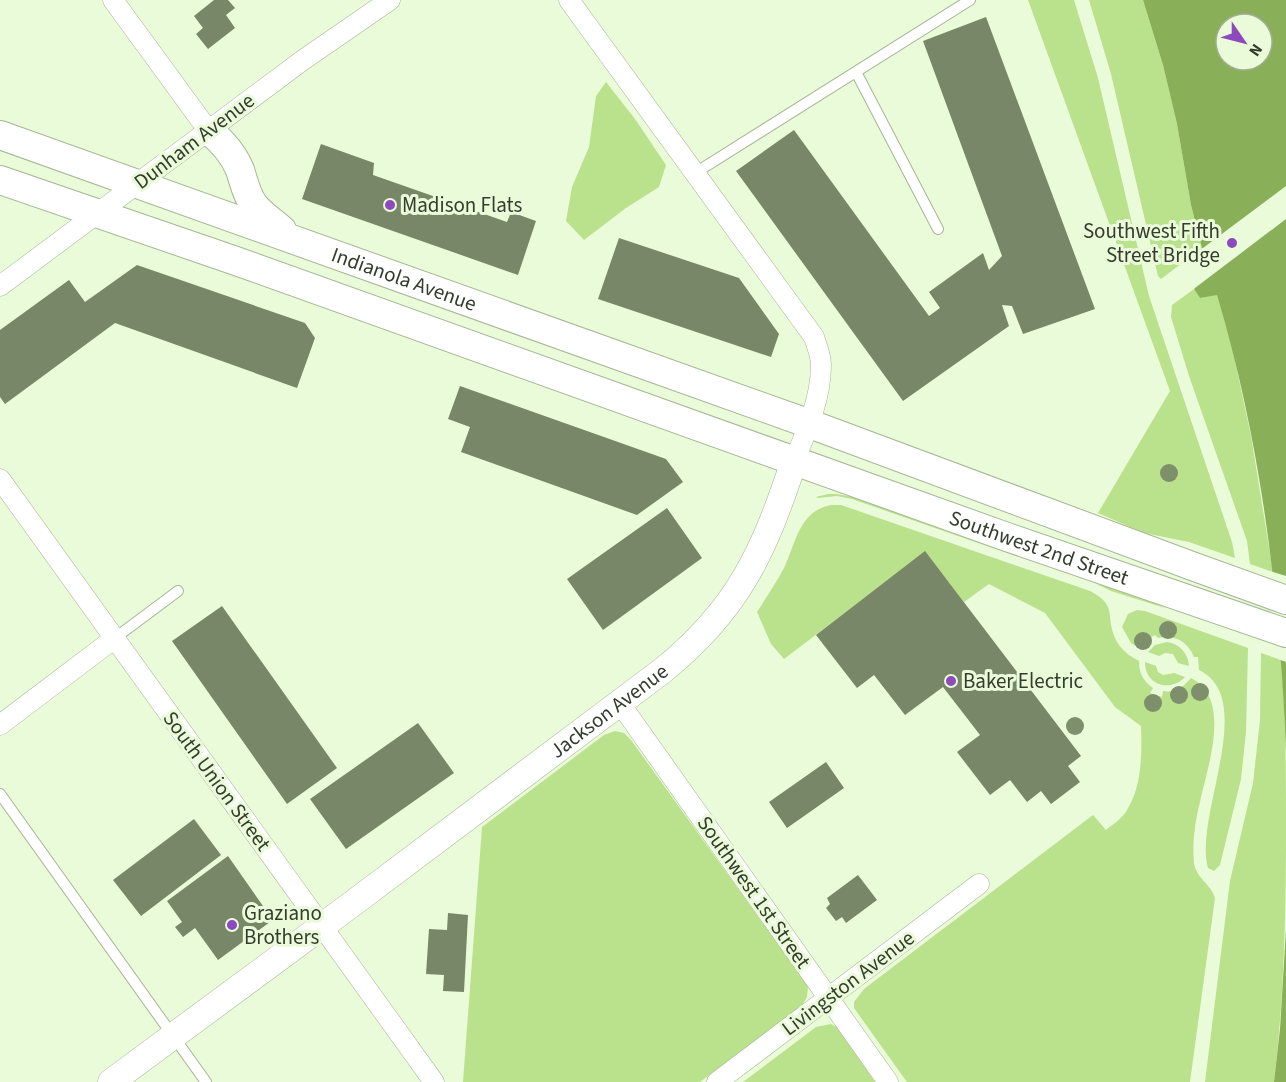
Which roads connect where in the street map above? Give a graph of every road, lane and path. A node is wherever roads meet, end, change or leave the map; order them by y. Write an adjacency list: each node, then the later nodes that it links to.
1 (113, 0): 6 (street)
2 (390, 0): 6 (street, Dunham Avenue)
3 (569, 0): 8 (street)
4 (970, 0): 5 (lane)
5 (856, 72): 8 (lane); 12 (lane)
6 (208, 130): 10 (street, Dunham Avenue); 13 (main road)
7 (0, 135): 10 (main road, Indianola Avenue)
8 (695, 173): 15 (street, Jackson Avenue)
9 (0, 180): 11 (main road, Indianola Avenue)
10 (137, 184): 11 (street, Dunham Avenue); 13 (main road, Indianola Avenue)
11 (98, 213): 14 (street, Dunham Avenue); 16 (main road, Indianola Avenue)
12 (938, 229)
13 (292, 240): 15 (main road, Indianola Avenue)
14 (0, 286)
15 (810, 424): 16 (street, Jackson Avenue); 19 (main road, Southwest 2nd Street)
16 (794, 461): 20 (main road, Southwest 2nd Street); 22 (street, Jackson Avenue)
17 (0, 479): 21 (street, South Union Street)
18 (178, 591): 21 (lane)
19 (1286, 600)
20 (1286, 633)
21 (115, 638): 23 (street); 26 (street, South Union Street)
22 (619, 702): 26 (street, Jackson Avenue); 27 (street, Southwest 1st Street)
23 (0, 725)
24 (0, 794): 28 (lane)
25 (979, 884): 27 (street, Livingston Avenue)
26 (321, 927): 28 (street, Jackson Avenue); 31 (street, South Union Street)
27 (828, 998): 32 (street, Livingston Avenue); 33 (street, Southwest 1st Street)
28 (174, 1035): 29 (street, Jackson Avenue); 30 (lane)
29 (111, 1082)
30 (206, 1082)
31 (434, 1082)
32 (717, 1082)
33 (888, 1082)

